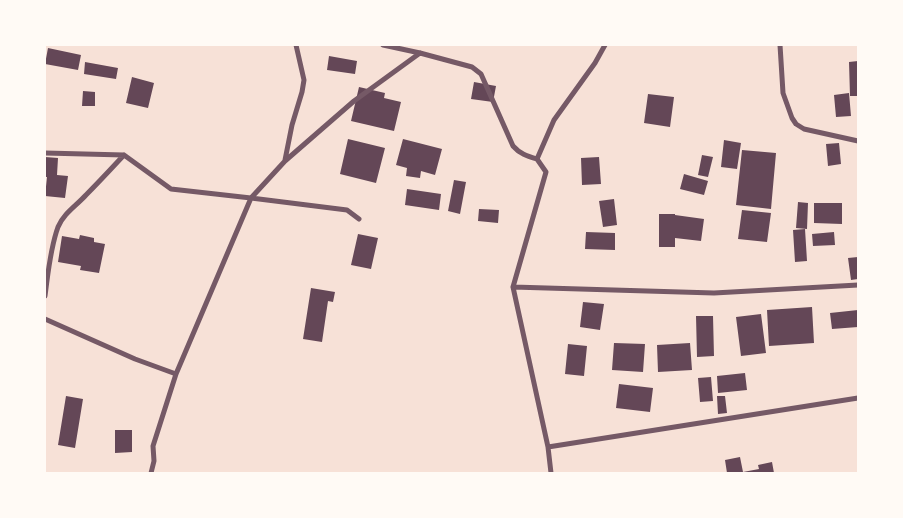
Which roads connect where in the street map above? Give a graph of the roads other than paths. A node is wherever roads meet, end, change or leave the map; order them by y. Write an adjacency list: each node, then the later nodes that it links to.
1 (296, 45): 10 (street)
2 (383, 45): 5 (street)
3 (605, 45): 9 (street)
4 (780, 45): 6 (street)
5 (420, 53): 9 (street); 10 (street)
6 (858, 141)
7 (45, 154): 8 (street)
8 (124, 155): 11 (street); 15 (street)
9 (537, 159): 14 (street)
10 (285, 161): 11 (street)
11 (251, 198): 12 (street); 17 (street)
12 (359, 219)
13 (858, 284): 14 (street)
14 (513, 287): 19 (street)
15 (45, 296)
16 (45, 319): 17 (street)
17 (176, 374): 20 (street)
18 (858, 398): 19 (street)
19 (548, 447): 21 (street)
20 (152, 473)
21 (551, 473)

